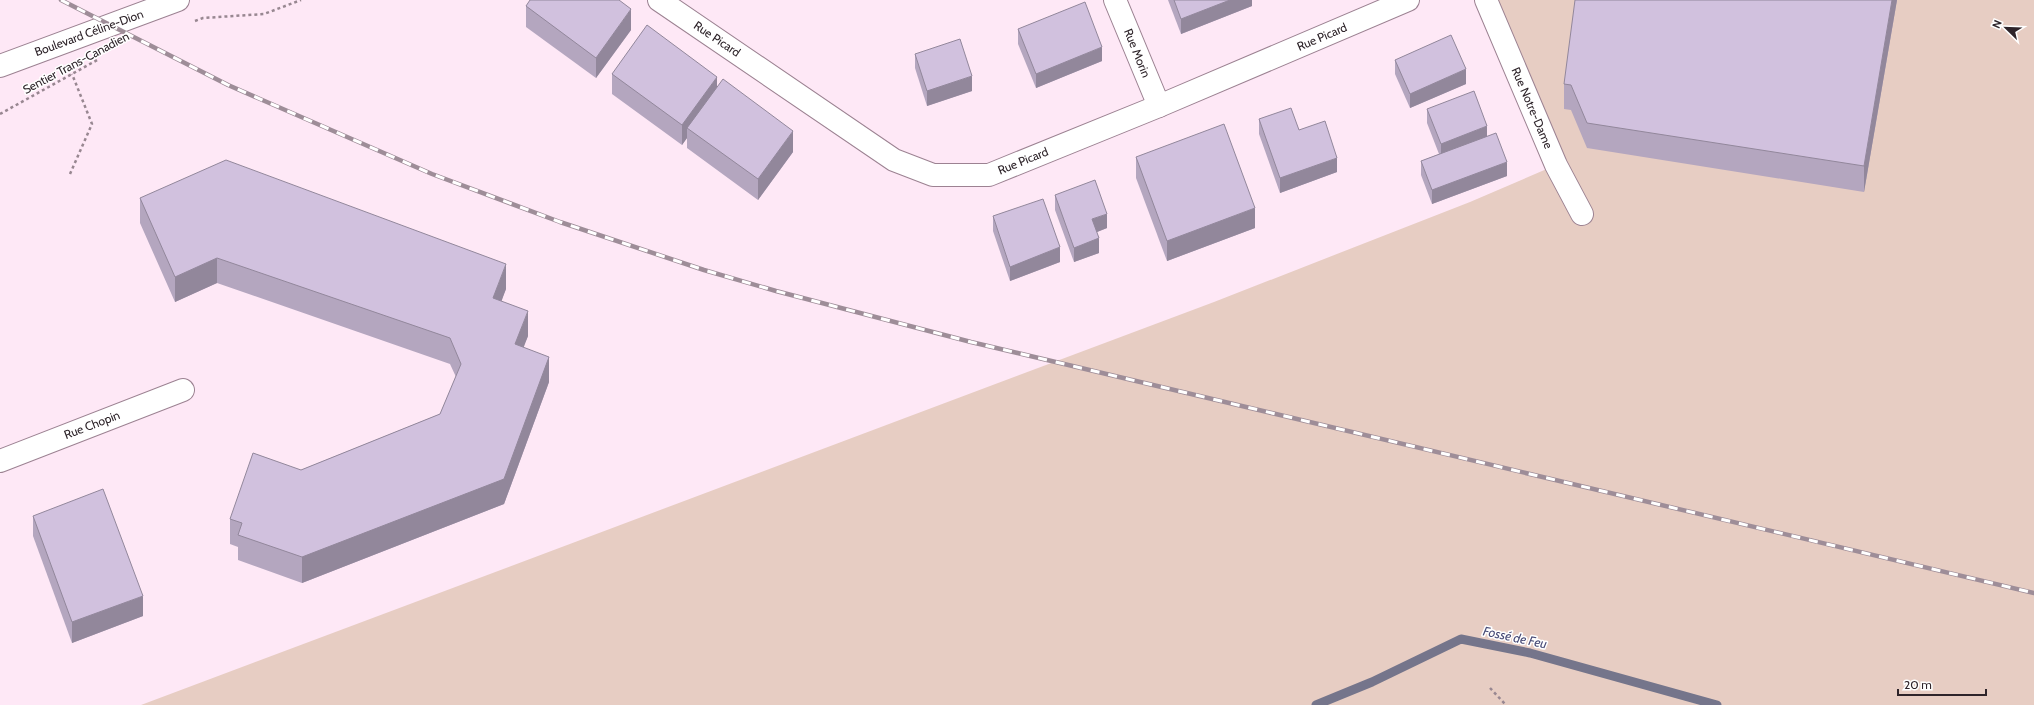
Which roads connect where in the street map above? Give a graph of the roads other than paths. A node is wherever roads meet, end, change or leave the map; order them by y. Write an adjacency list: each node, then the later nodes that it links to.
1 (178, 0): 6 (street, Boulevard Céline-Dion)
2 (659, 0): 7 (street, Rue Picard)
3 (1115, 0): 7 (street, Rue Morin)
4 (1408, 0): 7 (street, Rue Picard)
5 (1486, 0): 8 (street, Rue Notre-Dame)
6 (0, 66)
7 (1159, 106)
8 (1582, 214)
9 (184, 390): 10 (street, Rue Chopin)
10 (0, 461)

